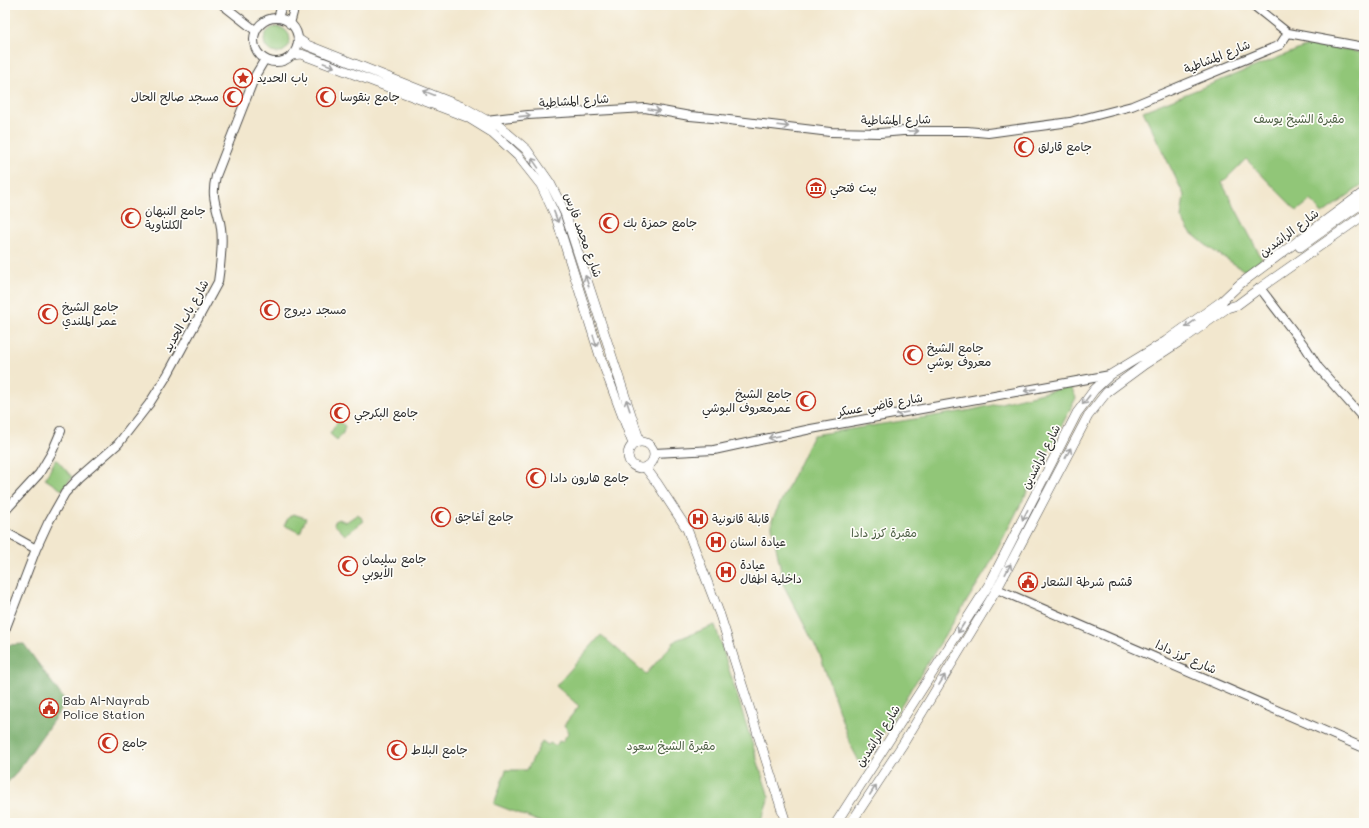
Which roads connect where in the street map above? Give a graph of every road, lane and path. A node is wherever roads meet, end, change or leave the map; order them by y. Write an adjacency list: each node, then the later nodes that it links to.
1 (223, 5): 7 (main road)
2 (282, 5): 5 (main road)
3 (295, 5): 6 (main road)
4 (1253, 5): 8 (main road)
5 (278, 18): 6 (main road); 7 (main road)
6 (290, 24): 9 (main road)
7 (256, 30): 12 (main road)
8 (1288, 33): 10 (main road); 13 (main road, شارع المشاطية, one-way to 8)
9 (298, 38): 11 (main road); 13 (main road, شارع محمد فارس, one-way to 9)
10 (1364, 47)
11 (292, 55): 12 (main road); 24 (main road, شارع محمد فارس, one-way to 24)
12 (265, 59): 30 (main road, شارع باب الحديد)
13 (486, 120): 24 (main road, شارع محمد فارس, one-way to 13)
14 (1364, 192): 20 (main road, شارع الراشدين)
15 (1364, 202): 18 (main road)
16 (1364, 209): 18 (main road)
17 (1364, 215): 19 (main road, شارع الراشدين)
18 (1280, 264): 20 (main road)
19 (1260, 288): 20 (main road, شارع الراشدين); 22 (main road)
20 (1224, 305): 21 (main road, شارع الراشدين, one-way to 21); 31 (main road, شارع الراشدين, one-way to 20)
21 (1110, 374): 25 (main road, شارع قاضي عسكر, one-way to 25); 35 (main road, شارع الراشدين, one-way to 35)
22 (1364, 418)
23 (61, 431): 28 (main road)
24 (636, 443): 25 (main road); 26 (main road)
25 (654, 456): 26 (main road); 27 (main road)
26 (645, 468): 27 (main road)
27 (657, 484): 34 (main road)
28 (5, 511)
29 (5, 532): 30 (main road)
30 (36, 549): 32 (main road, شارع باب الحديد)
31 (997, 589): 33 (main road, شارع كرز دادا); 36 (main road, شارع الراشدين, one-way to 31)
32 (5, 630)
33 (1364, 748)
34 (787, 821)
35 (836, 823)
36 (851, 823)

